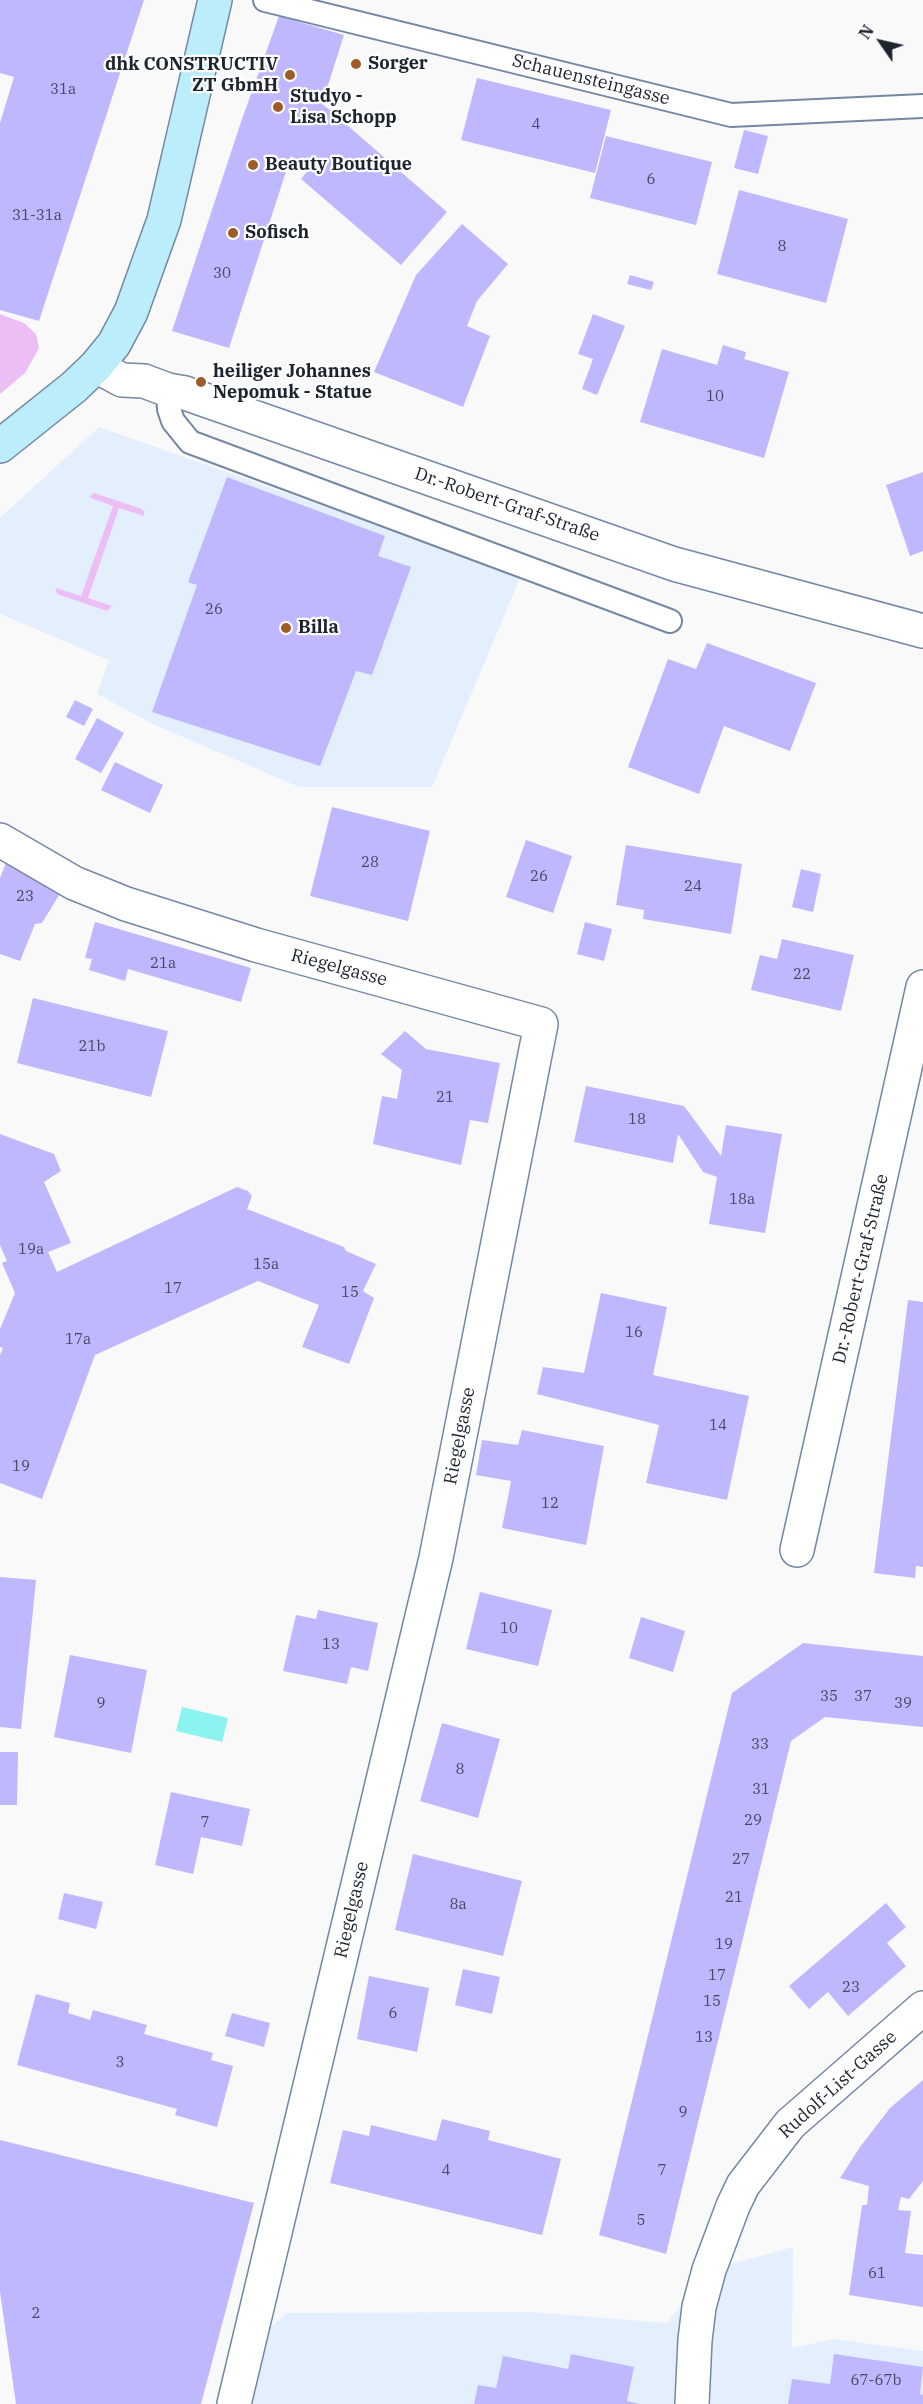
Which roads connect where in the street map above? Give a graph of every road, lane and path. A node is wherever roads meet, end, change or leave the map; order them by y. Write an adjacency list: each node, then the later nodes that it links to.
1 (215, 0): 4 (main road)
2 (265, 0): 3 (lane, Schauensteingasse)
3 (923, 106)
4 (96, 366): 5 (street, Dr.-Robert-Graf-Straße); 6 (main road)
5 (168, 390): 7 (lane); 8 (street, Dr.-Robert-Graf-Straße)
6 (0, 446)
7 (670, 621)
8 (923, 631)
9 (0, 840): 13 (street, Riegelgasse)
10 (923, 987): 11 (street, Dr.-Robert-Graf-Straße)
11 (797, 1550)
12 (923, 2008): 14 (street, Rudolf-List-Gasse)
13 (234, 2404)
14 (692, 2404)

